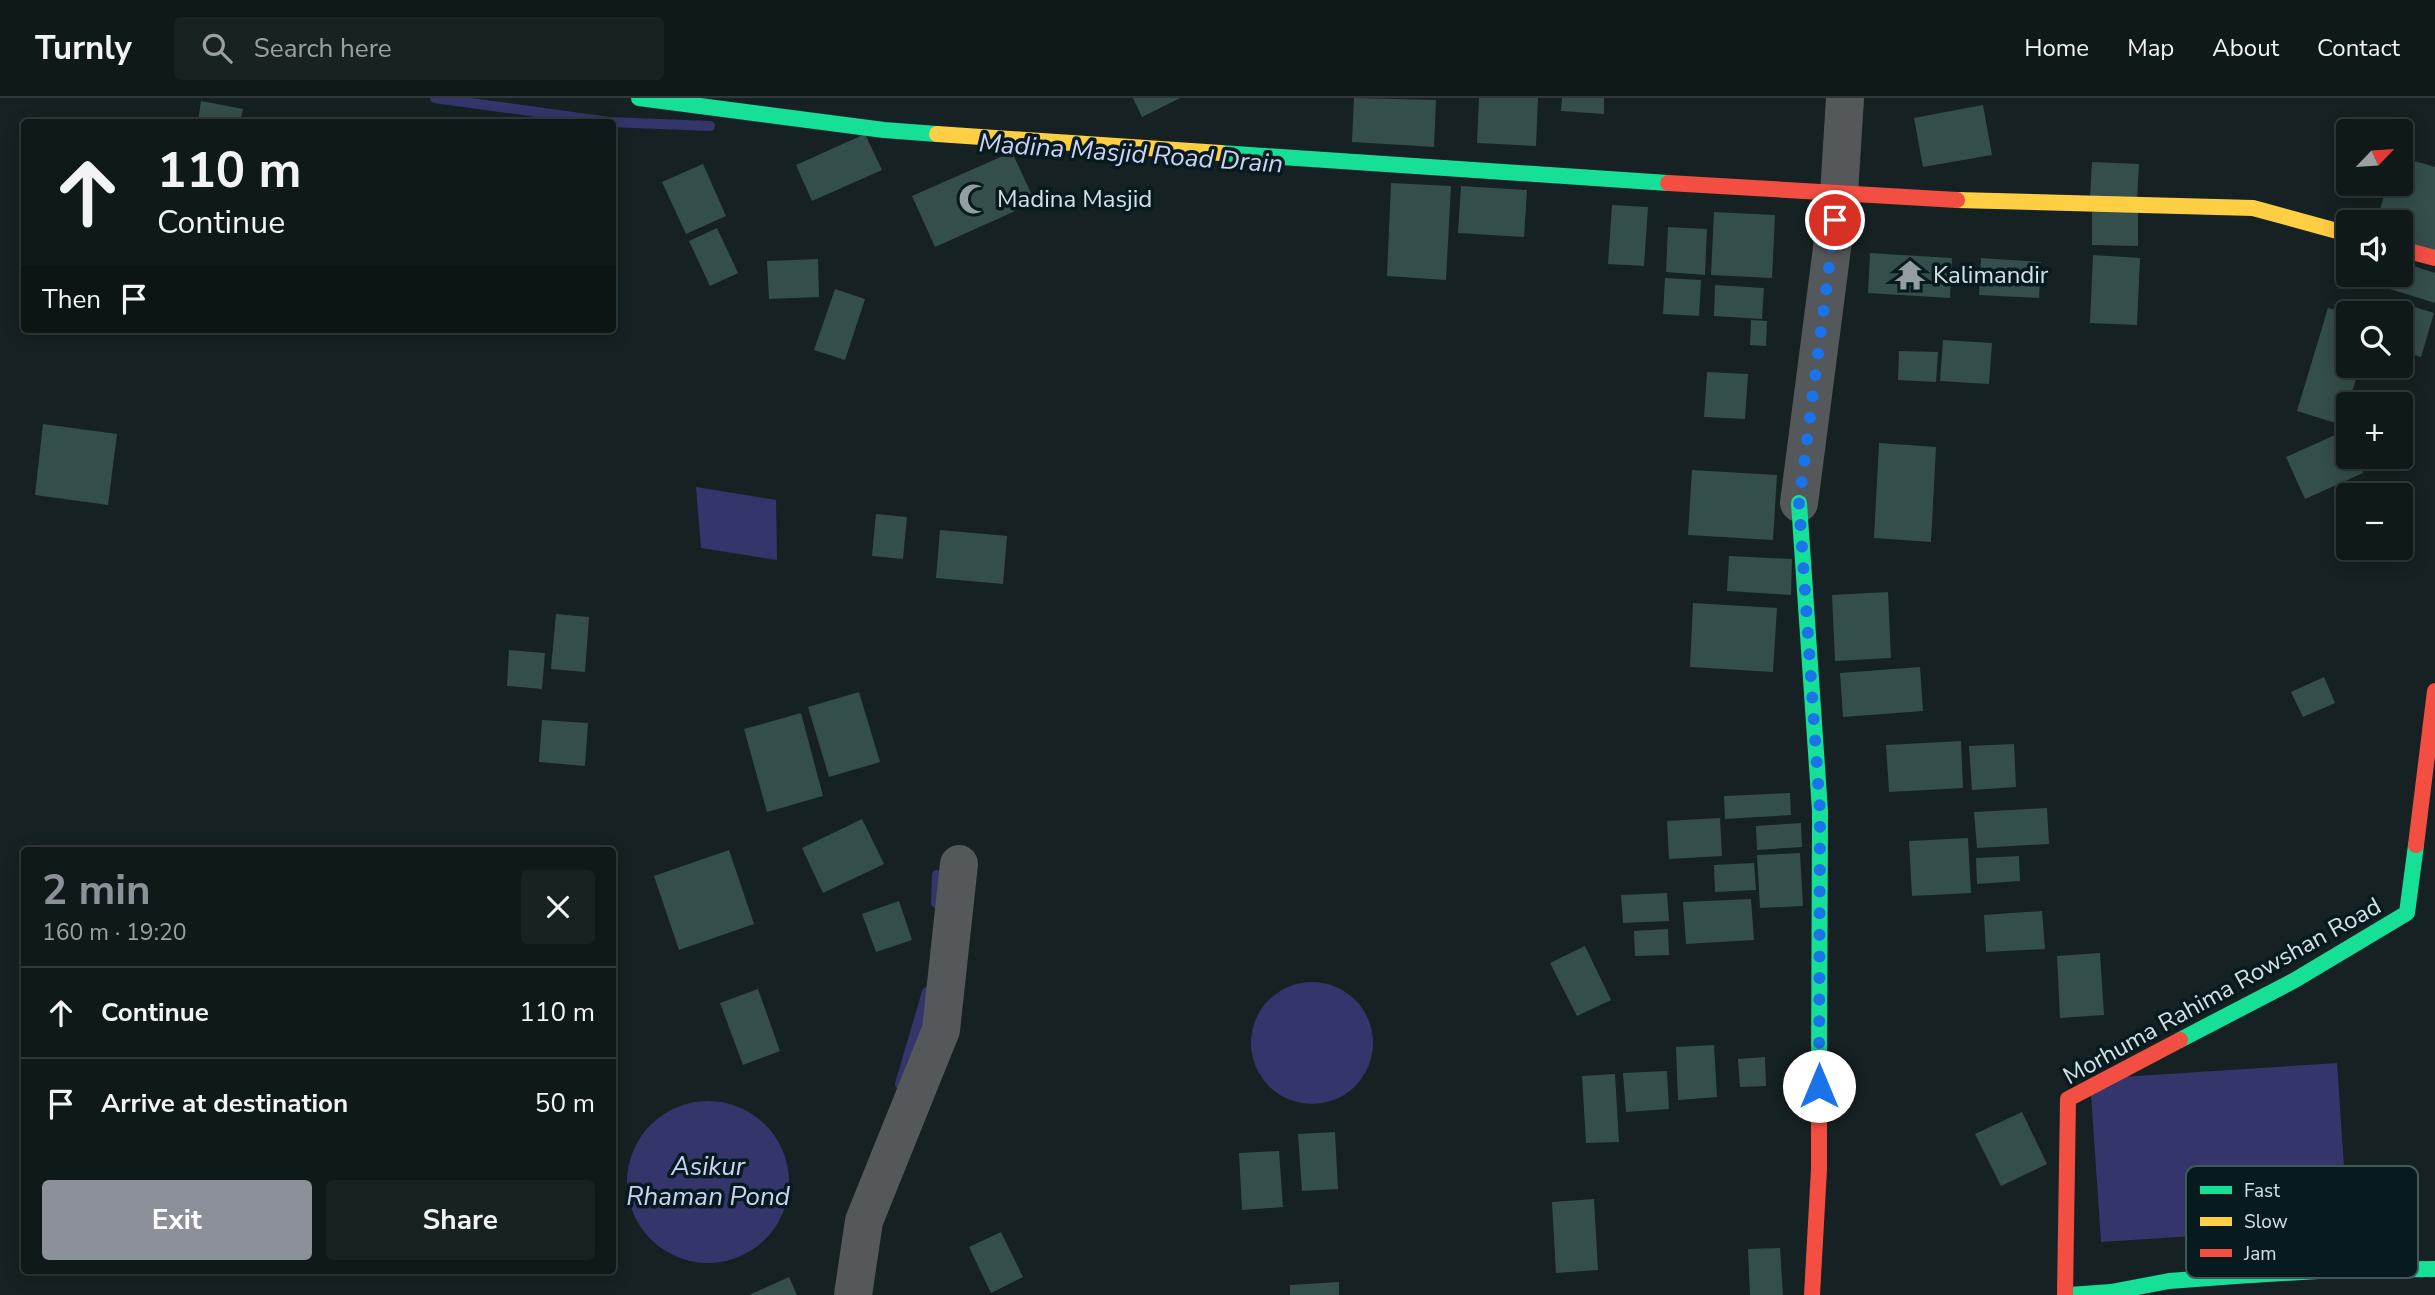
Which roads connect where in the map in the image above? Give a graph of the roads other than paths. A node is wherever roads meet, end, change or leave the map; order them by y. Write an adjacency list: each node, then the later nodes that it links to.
1 (639, 98): 3 (street)
2 (1846, 98): 3 (street)
3 (1839, 194): 4 (street); 7 (street)
4 (2336, 231)
5 (2413, 252): 6 (street)
6 (2435, 258)
7 (1799, 503): 12 (street)
8 (2435, 691): 13 (street, Morhuma Rahima Rowshan Road)
9 (959, 864): 11 (street)
10 (2219, 1278): 13 (street)
11 (853, 1295)
12 (1812, 1295)
13 (2067, 1295)

